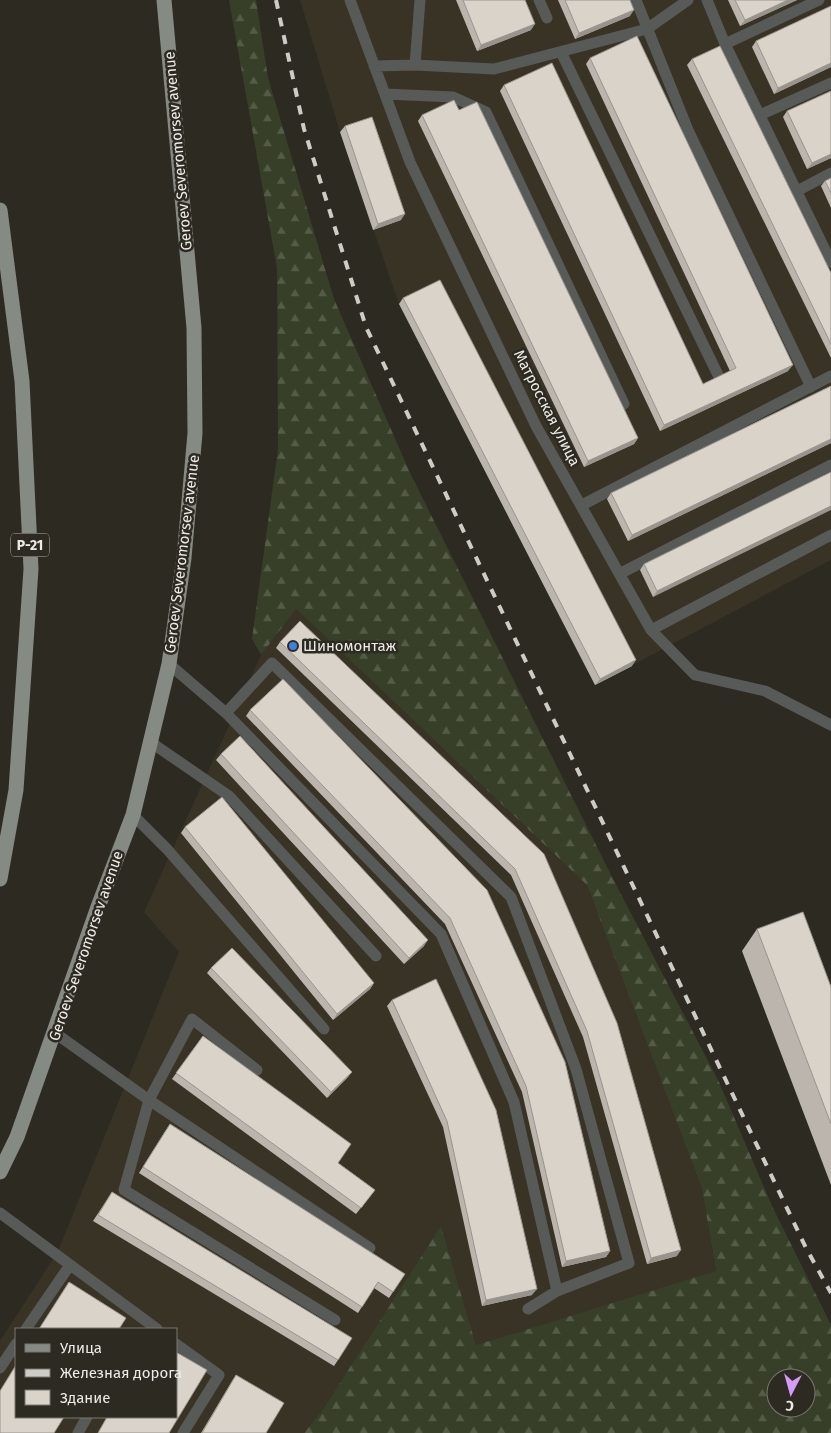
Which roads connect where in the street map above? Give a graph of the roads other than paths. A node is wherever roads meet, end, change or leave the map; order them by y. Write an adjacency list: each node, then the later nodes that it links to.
1 (164, 0): 31 (main road, Geroev Severomorsev avenue)
2 (350, 0): 14 (lane, Матросская улица)
3 (420, 0): 13 (lane)
4 (539, 0): 9 (lane)
5 (636, 0): 10 (lane)
6 (688, 0): 10 (lane)
7 (707, 0): 11 (lane)
8 (819, 0): 11 (lane)
9 (547, 18)
10 (647, 28): 12 (lane); 24 (lane)
11 (725, 44): 17 (lane)
12 (560, 52): 13 (lane); 23 (lane)
13 (416, 64): 14 (lane)
14 (374, 66): 16 (lane, Матросская улица)
15 (831, 83): 17 (lane)
16 (385, 94): 25 (lane); 27 (lane, Матросская улица)
17 (760, 115): 19 (lane)
18 (831, 173): 19 (lane)
19 (796, 191): 21 (lane)
20 (0, 210): 36 (main road, Р-21)
21 (831, 262)
22 (831, 376): 24 (lane)
23 (719, 377)
24 (811, 387): 27 (lane)
25 (624, 404)
26 (831, 465): 29 (lane)
27 (582, 505): 29 (lane, Матросская улица)
28 (831, 535): 30 (lane)
29 (621, 573): 30 (lane, Матросская улица)
30 (651, 630): 33 (lane, Матросская улица)
31 (169, 664): 32 (lane); 34 (main road, Geroev Severomorsev avenue)
32 (226, 713): 46 (lane); 46 (lane)
33 (831, 725)
34 (149, 741): 35 (main road, Geroev Severomorsev avenue); 37 (lane)
35 (133, 814): 38 (lane); 39 (main road, Geroev Severomorsev avenue)
36 (0, 879)
37 (376, 956)
38 (324, 1030)
39 (55, 1033): 41 (lane); 42 (main road, Geroev Severomorsev avenue)
40 (257, 1070): 41 (lane)
41 (149, 1100): 44 (lane); 48 (lane)
42 (0, 1172)
43 (0, 1213): 45 (lane)
44 (370, 1248)
45 (70, 1265): 49 (lane); 50 (lane)
46 (557, 1291): 47 (lane)
47 (528, 1309)
48 (335, 1320)
49 (144, 1325)
50 (27, 1328)
51 (178, 1345): 56 (lane)
52 (15, 1346): 53 (lane)
53 (0, 1368)
54 (87, 1418): 55 (lane)
55 (78, 1433)
56 (183, 1433)

